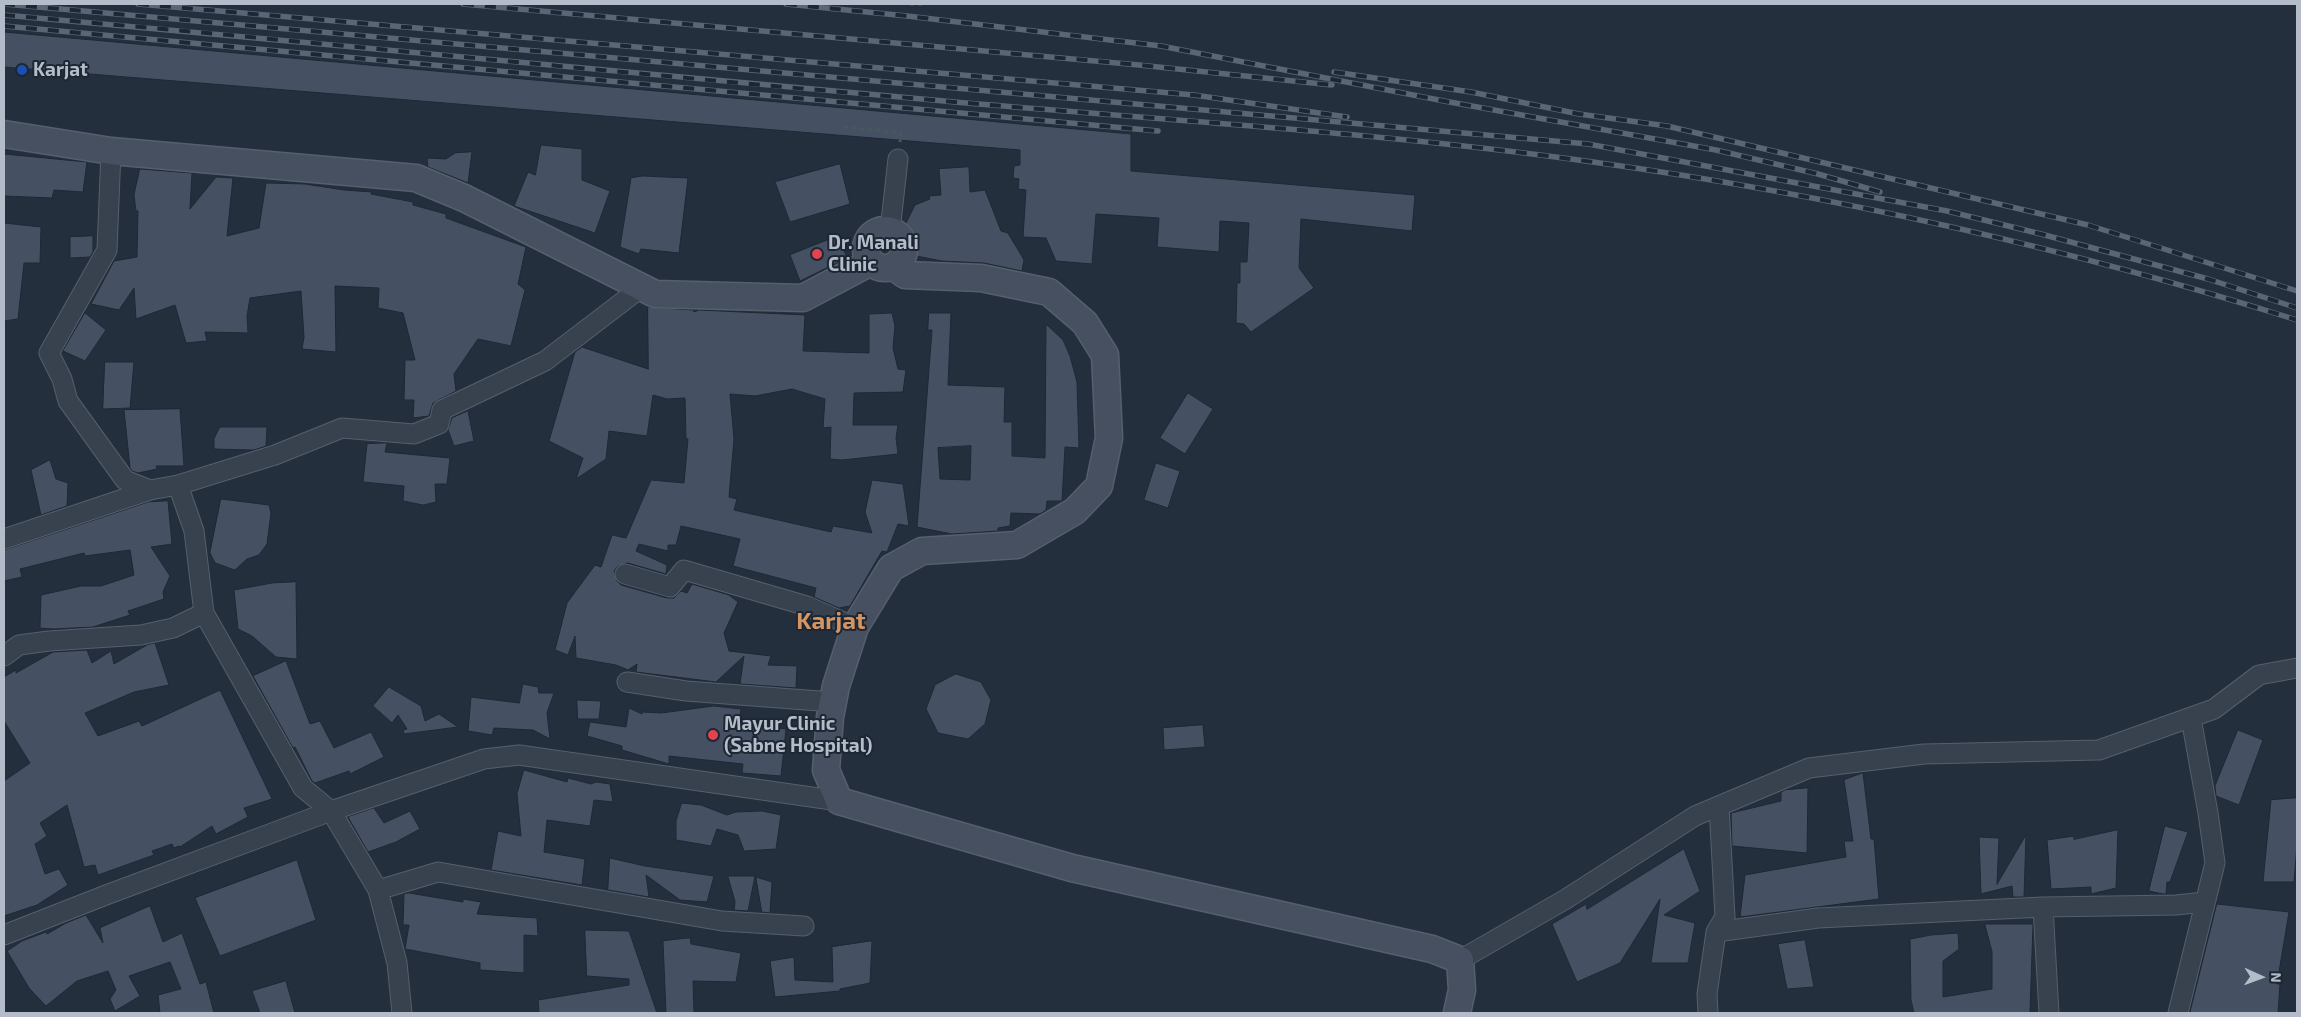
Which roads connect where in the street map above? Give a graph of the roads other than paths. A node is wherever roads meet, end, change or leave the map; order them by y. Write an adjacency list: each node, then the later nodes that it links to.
1 (4, 134): 2 (street)
2 (111, 151): 6 (street); 8 (street)
3 (898, 159): 4 (street)
4 (890, 231): 5 (street)
5 (882, 264): 6 (street); 12 (street)
6 (642, 287): 7 (street)
7 (178, 485): 8 (street); 11 (street)
8 (150, 490): 9 (street)
9 (4, 539)
10 (625, 574): 12 (street)
11 (204, 613): 13 (street); 20 (street)
12 (855, 627): 16 (street)
13 (4, 656)
14 (2297, 668): 17 (street)
15 (627, 682): 16 (street)
16 (833, 702): 18 (street)
17 (2191, 718): 19 (street); 22 (street)
18 (839, 801): 20 (street); 27 (street)
19 (1718, 806): 25 (street); 27 (street)
20 (331, 811): 21 (street); 26 (street)
21 (378, 890): 24 (street); 28 (street)
22 (2205, 902): 23 (street); 32 (street)
23 (2043, 907): 25 (street); 31 (street)
24 (804, 926)
25 (1716, 932): 30 (street)
26 (4, 935)
27 (1460, 960): 29 (street)
28 (402, 1013)
29 (1457, 1013)
30 (1708, 1013)
31 (2049, 1013)
32 (2178, 1013)

